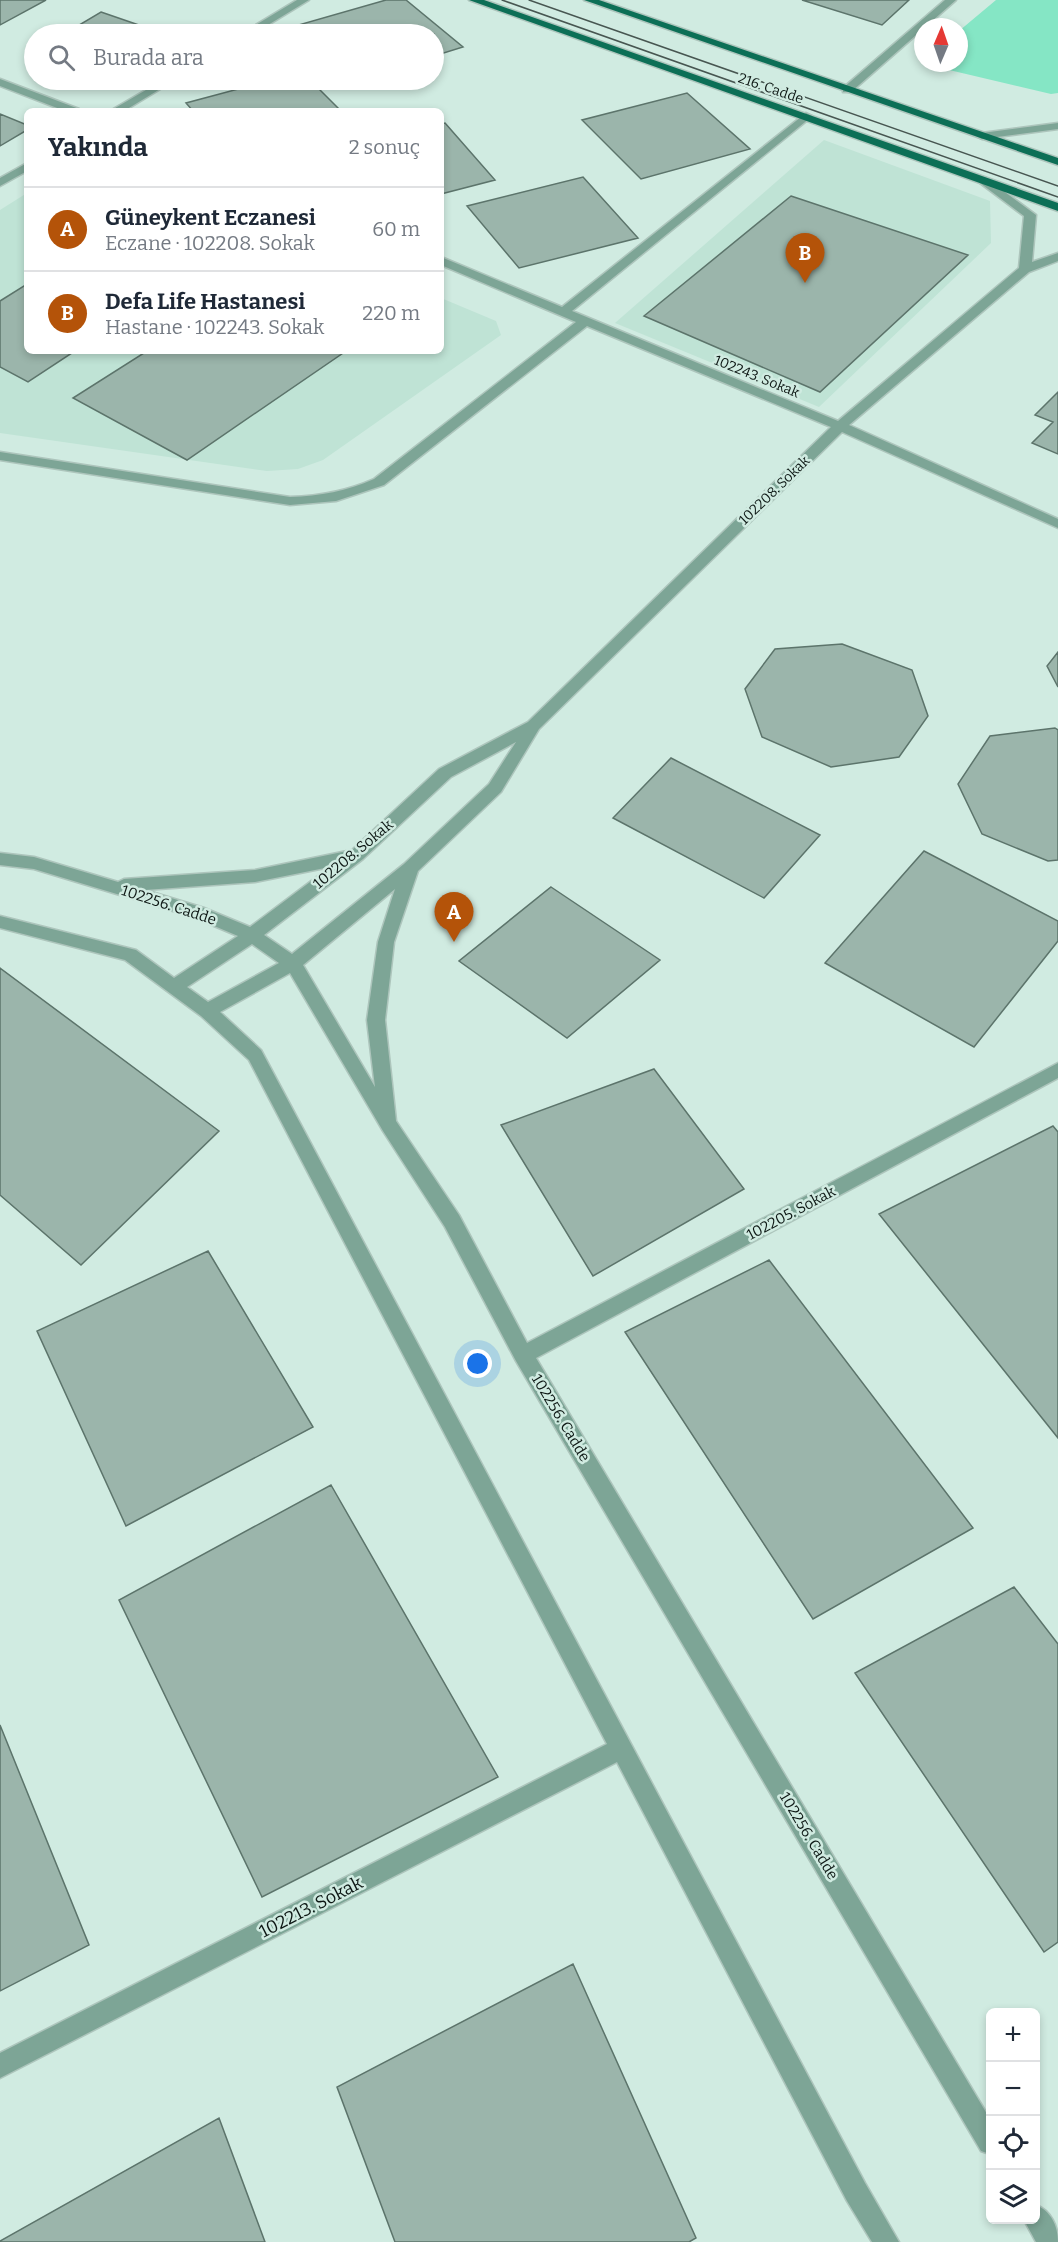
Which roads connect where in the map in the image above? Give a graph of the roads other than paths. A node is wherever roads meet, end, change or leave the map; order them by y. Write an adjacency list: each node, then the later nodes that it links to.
1 (304, 0): 5 (street)
2 (474, 0): 11 (main road, 216. Cadde)
3 (589, 0): 8 (main road, 216. Cadde)
4 (951, 0): 8 (street)
5 (263, 24)
6 (0, 82): 9 (street)
7 (153, 90): 10 (street)
8 (847, 90): 13 (main road, 216. Cadde)
9 (67, 108)
10 (121, 108)
11 (806, 116): 16 (main road, 216. Cadde); 22 (street)
12 (1058, 126): 13 (street)
13 (982, 136): 14 (main road, 216. Cadde)
14 (1058, 162)
15 (24, 168): 17 (street)
16 (982, 180): 18 (main road, 216. Cadde); 21 (street)
17 (0, 183)
18 (1058, 207)
19 (1058, 257): 21 (street, 102208. Sokak)
20 (444, 262): 22 (street, 102243. Sokak)
21 (1026, 269): 24 (street, 102208. Sokak)
22 (563, 312): 23 (street, 102243. Sokak)
23 (585, 321): 24 (street, 102243. Sokak); 25 (street)
24 (840, 426): 26 (street, 102243. Sokak); 27 (street, 102208. Sokak)
25 (0, 456)
26 (1058, 524)
27 (534, 725): 28 (street, 102208. Sokak); 30 (street, 102208. Sokak)
28 (357, 855): 31 (street); 33 (street, 102208. Sokak)
29 (0, 859): 31 (street, 102256. Cadde)
30 (410, 868): 34 (street, 102208. Sokak); 38 (street)
31 (112, 886): 33 (street, 102256. Cadde)
32 (0, 922): 35 (street)
33 (252, 935): 34 (street, 102256. Cadde); 35 (street, 102208. Sokak)
34 (293, 963): 36 (street, 102208. Sokak); 38 (street, 102256. Cadde)
35 (174, 987): 36 (street)
36 (207, 1011): 40 (street)
37 (1058, 1071): 39 (street, 102205. Sokak)
38 (389, 1125): 39 (street, 102256. Cadde)
39 (524, 1356): 42 (street, 102256. Cadde)
40 (622, 1749): 41 (street, 102213. Sokak); 44 (street)
41 (0, 2066)
42 (986, 2135)
43 (1039, 2224): 45 (street)
44 (886, 2242)
45 (1052, 2242)

